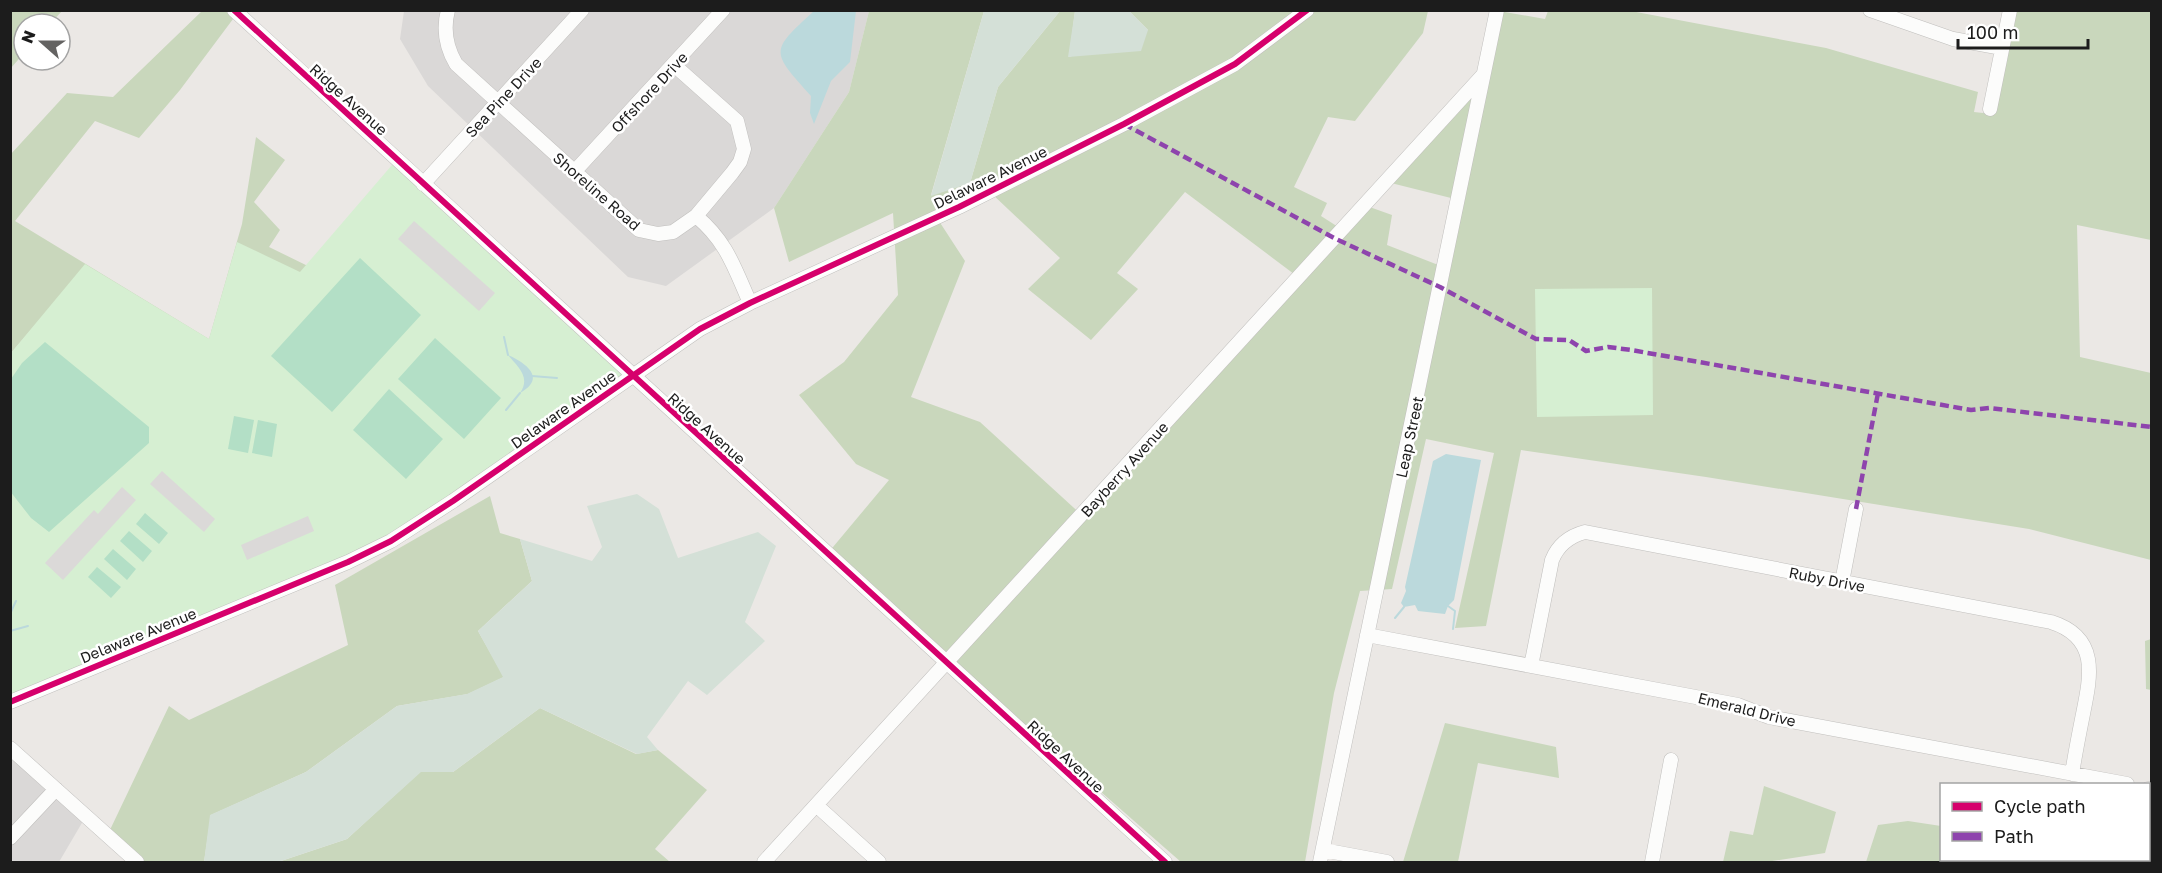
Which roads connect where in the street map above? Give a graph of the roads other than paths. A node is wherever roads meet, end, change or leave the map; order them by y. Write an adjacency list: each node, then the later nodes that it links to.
1 (234, 10): 15 (street, Ridge Avenue)
2 (448, 10): 12 (street, Shoreline Road)
3 (582, 10): 12 (street, Sea Pine Drive)
4 (723, 10): 10 (street, Offshore Drive)
5 (1307, 10): 17 (street, Delaware Avenue)
6 (1497, 10): 11 (street, Leap Street)
7 (1870, 10): 9 (street)
8 (2010, 10): 9 (street)
9 (2002, 48): 13 (street)
10 (674, 64): 14 (street, Offshore Drive); 16 (street, Shoreline Road)
11 (1484, 75): 21 (street, Leap Street); 22 (street, Bayberry Avenue)
12 (497, 103): 14 (street, Shoreline Road); 15 (street, Sea Pine Drive)
13 (1990, 109)
14 (574, 172): 16 (street, Shoreline Road)
15 (423, 184): 18 (street, Ridge Avenue)
16 (696, 216): 17 (street)
17 (750, 303): 18 (street, Delaware Avenue)
18 (632, 376): 22 (street, Ridge Avenue); 24 (street, Delaware Avenue)
19 (1856, 508): 20 (street)
20 (1842, 582): 23 (street, Ruby Drive); 27 (street, Ruby Drive)
21 (1367, 635): 23 (street, Emerald Drive); 32 (street, Leap Street)
22 (947, 663): 30 (street, Bayberry Avenue); 36 (street, Ridge Avenue)
23 (1531, 666): 27 (street, Emerald Drive)
24 (10, 702)
25 (10, 748): 29 (street)
26 (1671, 760): 38 (street)
27 (2072, 774): 28 (street, Emerald Drive)
28 (2122, 783)
29 (56, 789): 31 (street); 33 (street)
30 (816, 806): 34 (street, Bayberry Avenue); 35 (street)
31 (10, 838)
32 (1321, 856): 37 (street)
33 (137, 862)
34 (764, 862)
35 (879, 862)
36 (1165, 862)
37 (1387, 862)
38 (1652, 862)

